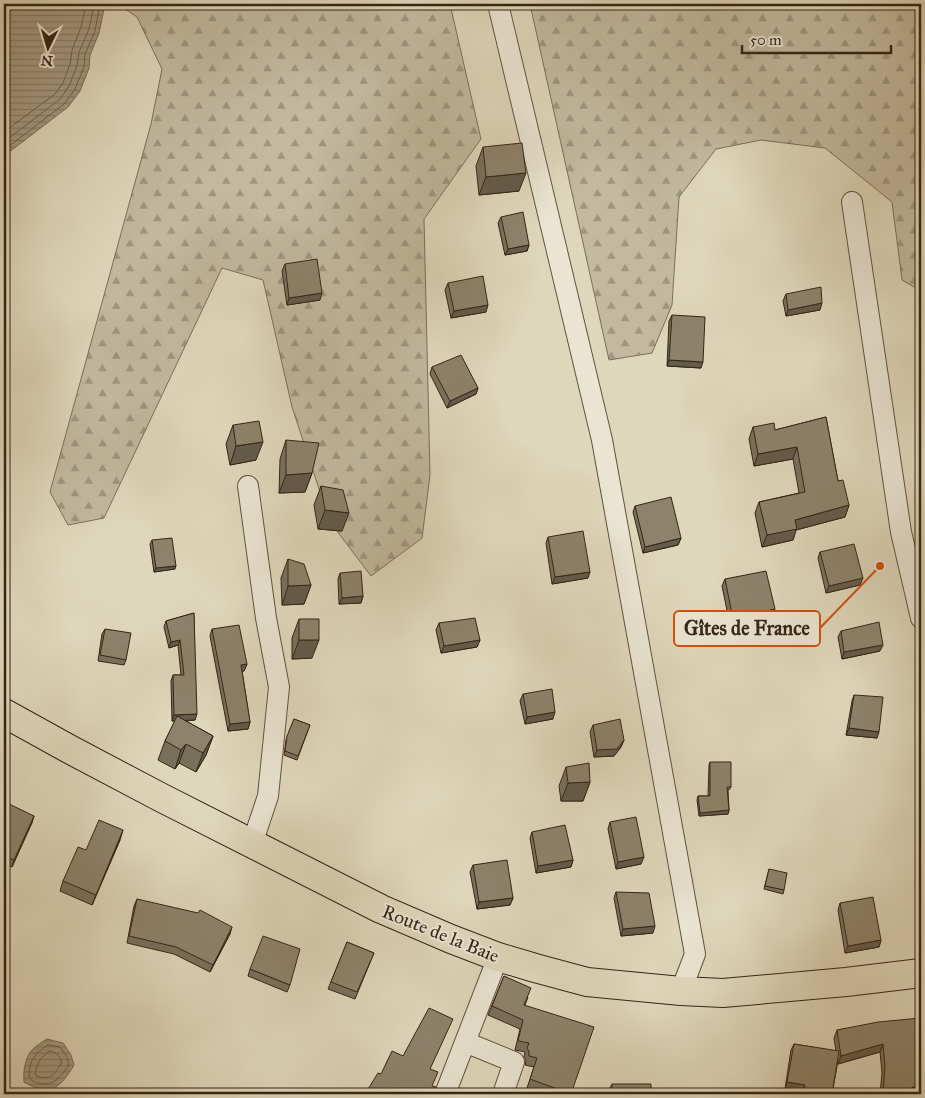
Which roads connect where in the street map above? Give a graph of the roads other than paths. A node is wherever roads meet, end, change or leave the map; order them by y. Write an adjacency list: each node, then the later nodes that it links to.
1 (498, 4): 9 (street)
2 (852, 202): 4 (street)
3 (248, 486): 6 (street)
4 (921, 618)
5 (4, 713): 6 (main road, Route de la Baie)
6 (252, 844): 7 (main road, Route de la Baie)
7 (498, 957): 9 (main road, Route de la Baie); 10 (street)
8 (921, 973): 9 (main road, Route de la Baie)
9 (681, 991)
10 (465, 1042): 11 (street); 12 (street)
11 (445, 1094)
12 (503, 1094)

